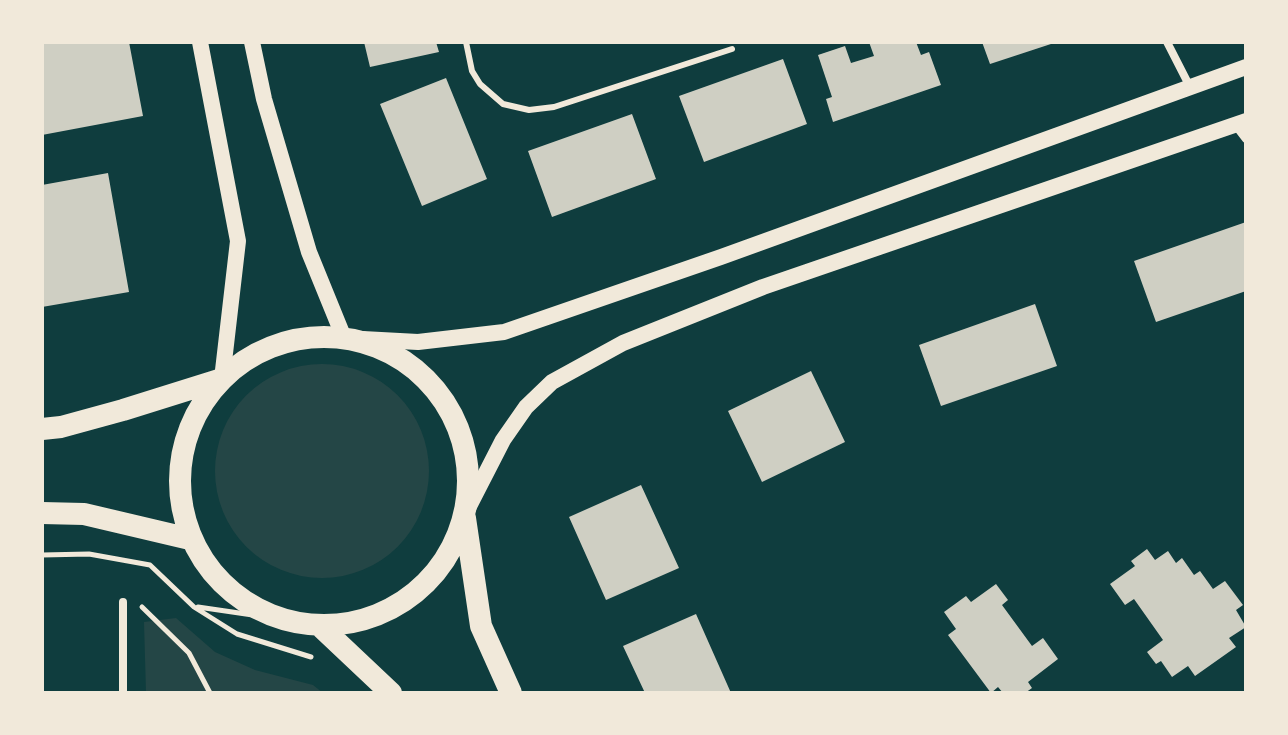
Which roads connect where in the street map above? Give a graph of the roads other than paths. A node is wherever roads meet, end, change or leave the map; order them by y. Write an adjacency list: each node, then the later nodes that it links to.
1 (200, 42): 11 (main road)
2 (252, 42): 10 (main road)
3 (466, 42): 5 (lane)
4 (1167, 42): 7 (street)
5 (732, 49)
6 (1246, 67): 7 (main road)
7 (1190, 87): 10 (main road)
8 (1241, 123): 9 (street); 14 (main road)
9 (1246, 139)
10 (344, 338): 11 (highway); 14 (highway)
11 (222, 379): 12 (highway); 15 (highway)
12 (42, 429)
13 (42, 513): 15 (highway)
14 (464, 516): 17 (highway); 20 (highway)
15 (190, 539): 17 (highway)
16 (123, 602): 18 (street)
17 (320, 626): 19 (highway)
18 (123, 693)
19 (391, 693)
20 (511, 693)

